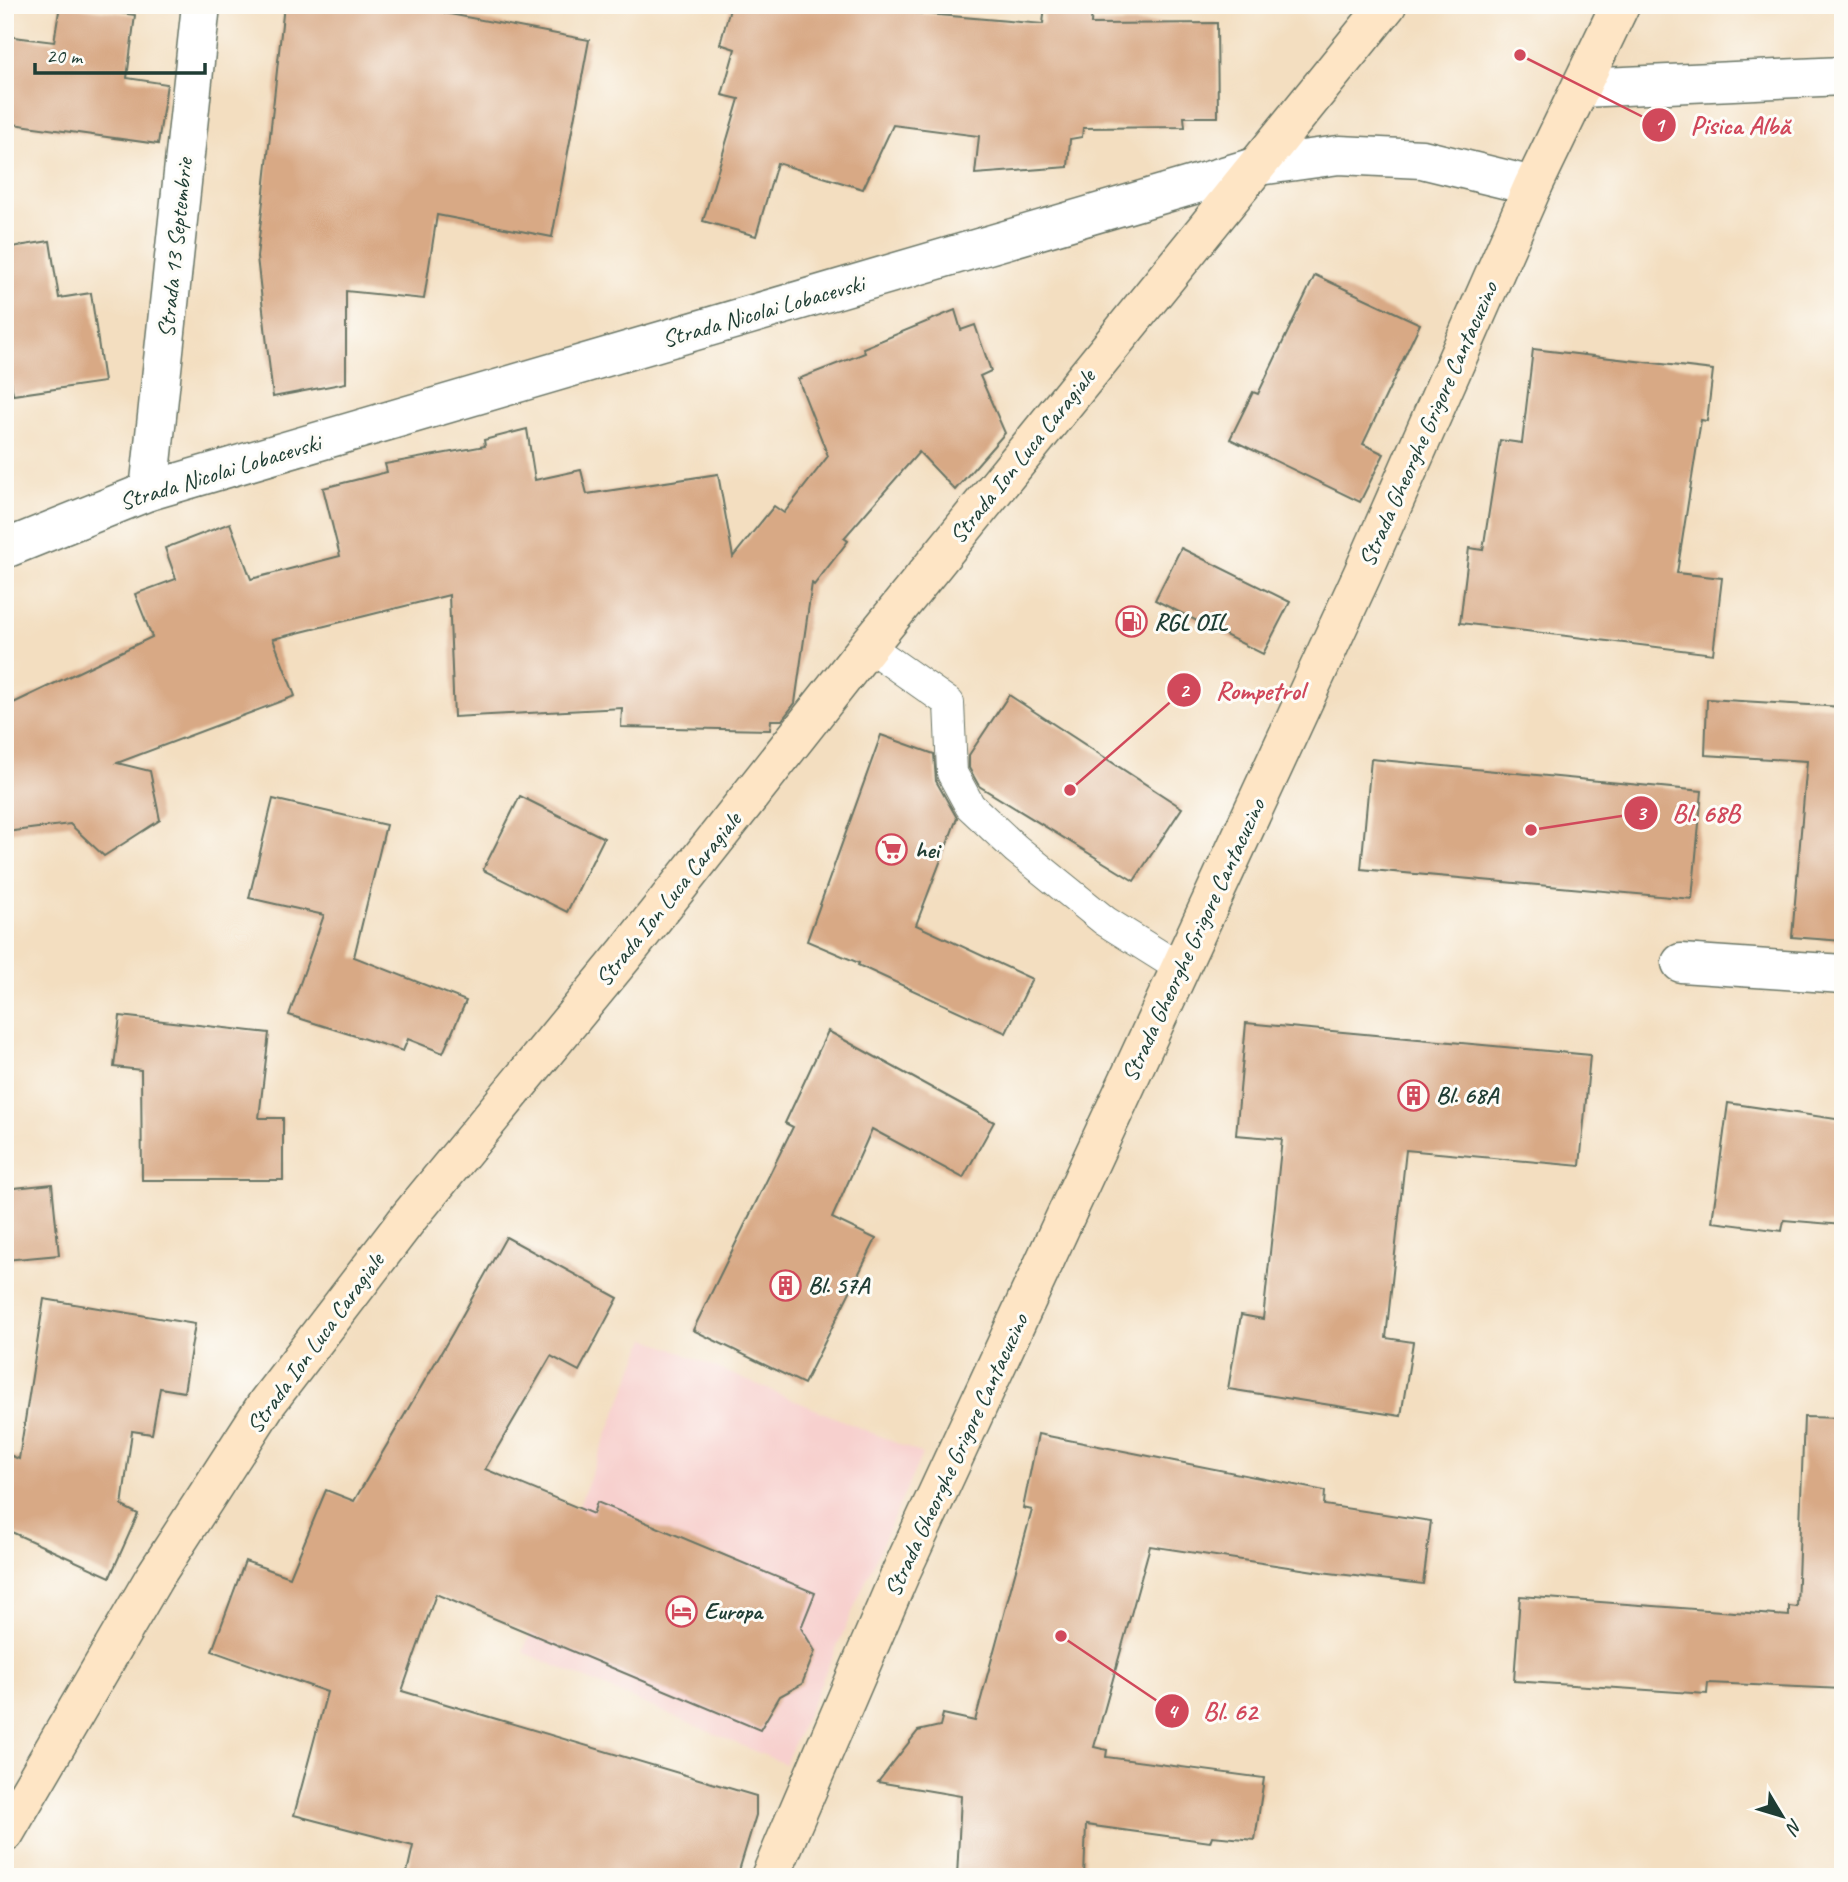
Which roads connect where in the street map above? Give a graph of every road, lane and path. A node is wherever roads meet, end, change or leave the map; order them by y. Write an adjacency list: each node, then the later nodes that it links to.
1 (201, 5): 8 (street, Strada 13 Septembrie)
2 (1387, 5): 6 (main road, Strada Ion Luca Caragiale)
3 (1620, 5): 5 (main road, Strada Gheorghe Grigore Cantacuzino)
4 (1843, 76): 5 (street)
5 (1581, 88): 7 (main road, Strada Gheorghe Grigore Cantacuzino)
6 (1258, 166): 7 (street, Strada Nicolai Lobacevski); 8 (street, Strada Nicolai Lobacevski); 10 (main road, Strada Ion Luca Caragiale)
7 (1533, 186): 12 (main road, Strada Gheorghe Grigore Cantacuzino)
8 (149, 491): 9 (street, Strada Nicolai Lobacevski)
9 (5, 549)
10 (868, 646): 12 (lane); 14 (main road, Strada Ion Luca Caragiale)
11 (1681, 963): 13 (street)
12 (1180, 968): 15 (main road, Strada Gheorghe Grigore Cantacuzino)
13 (1843, 974)
14 (5, 1833)
15 (770, 1877)

